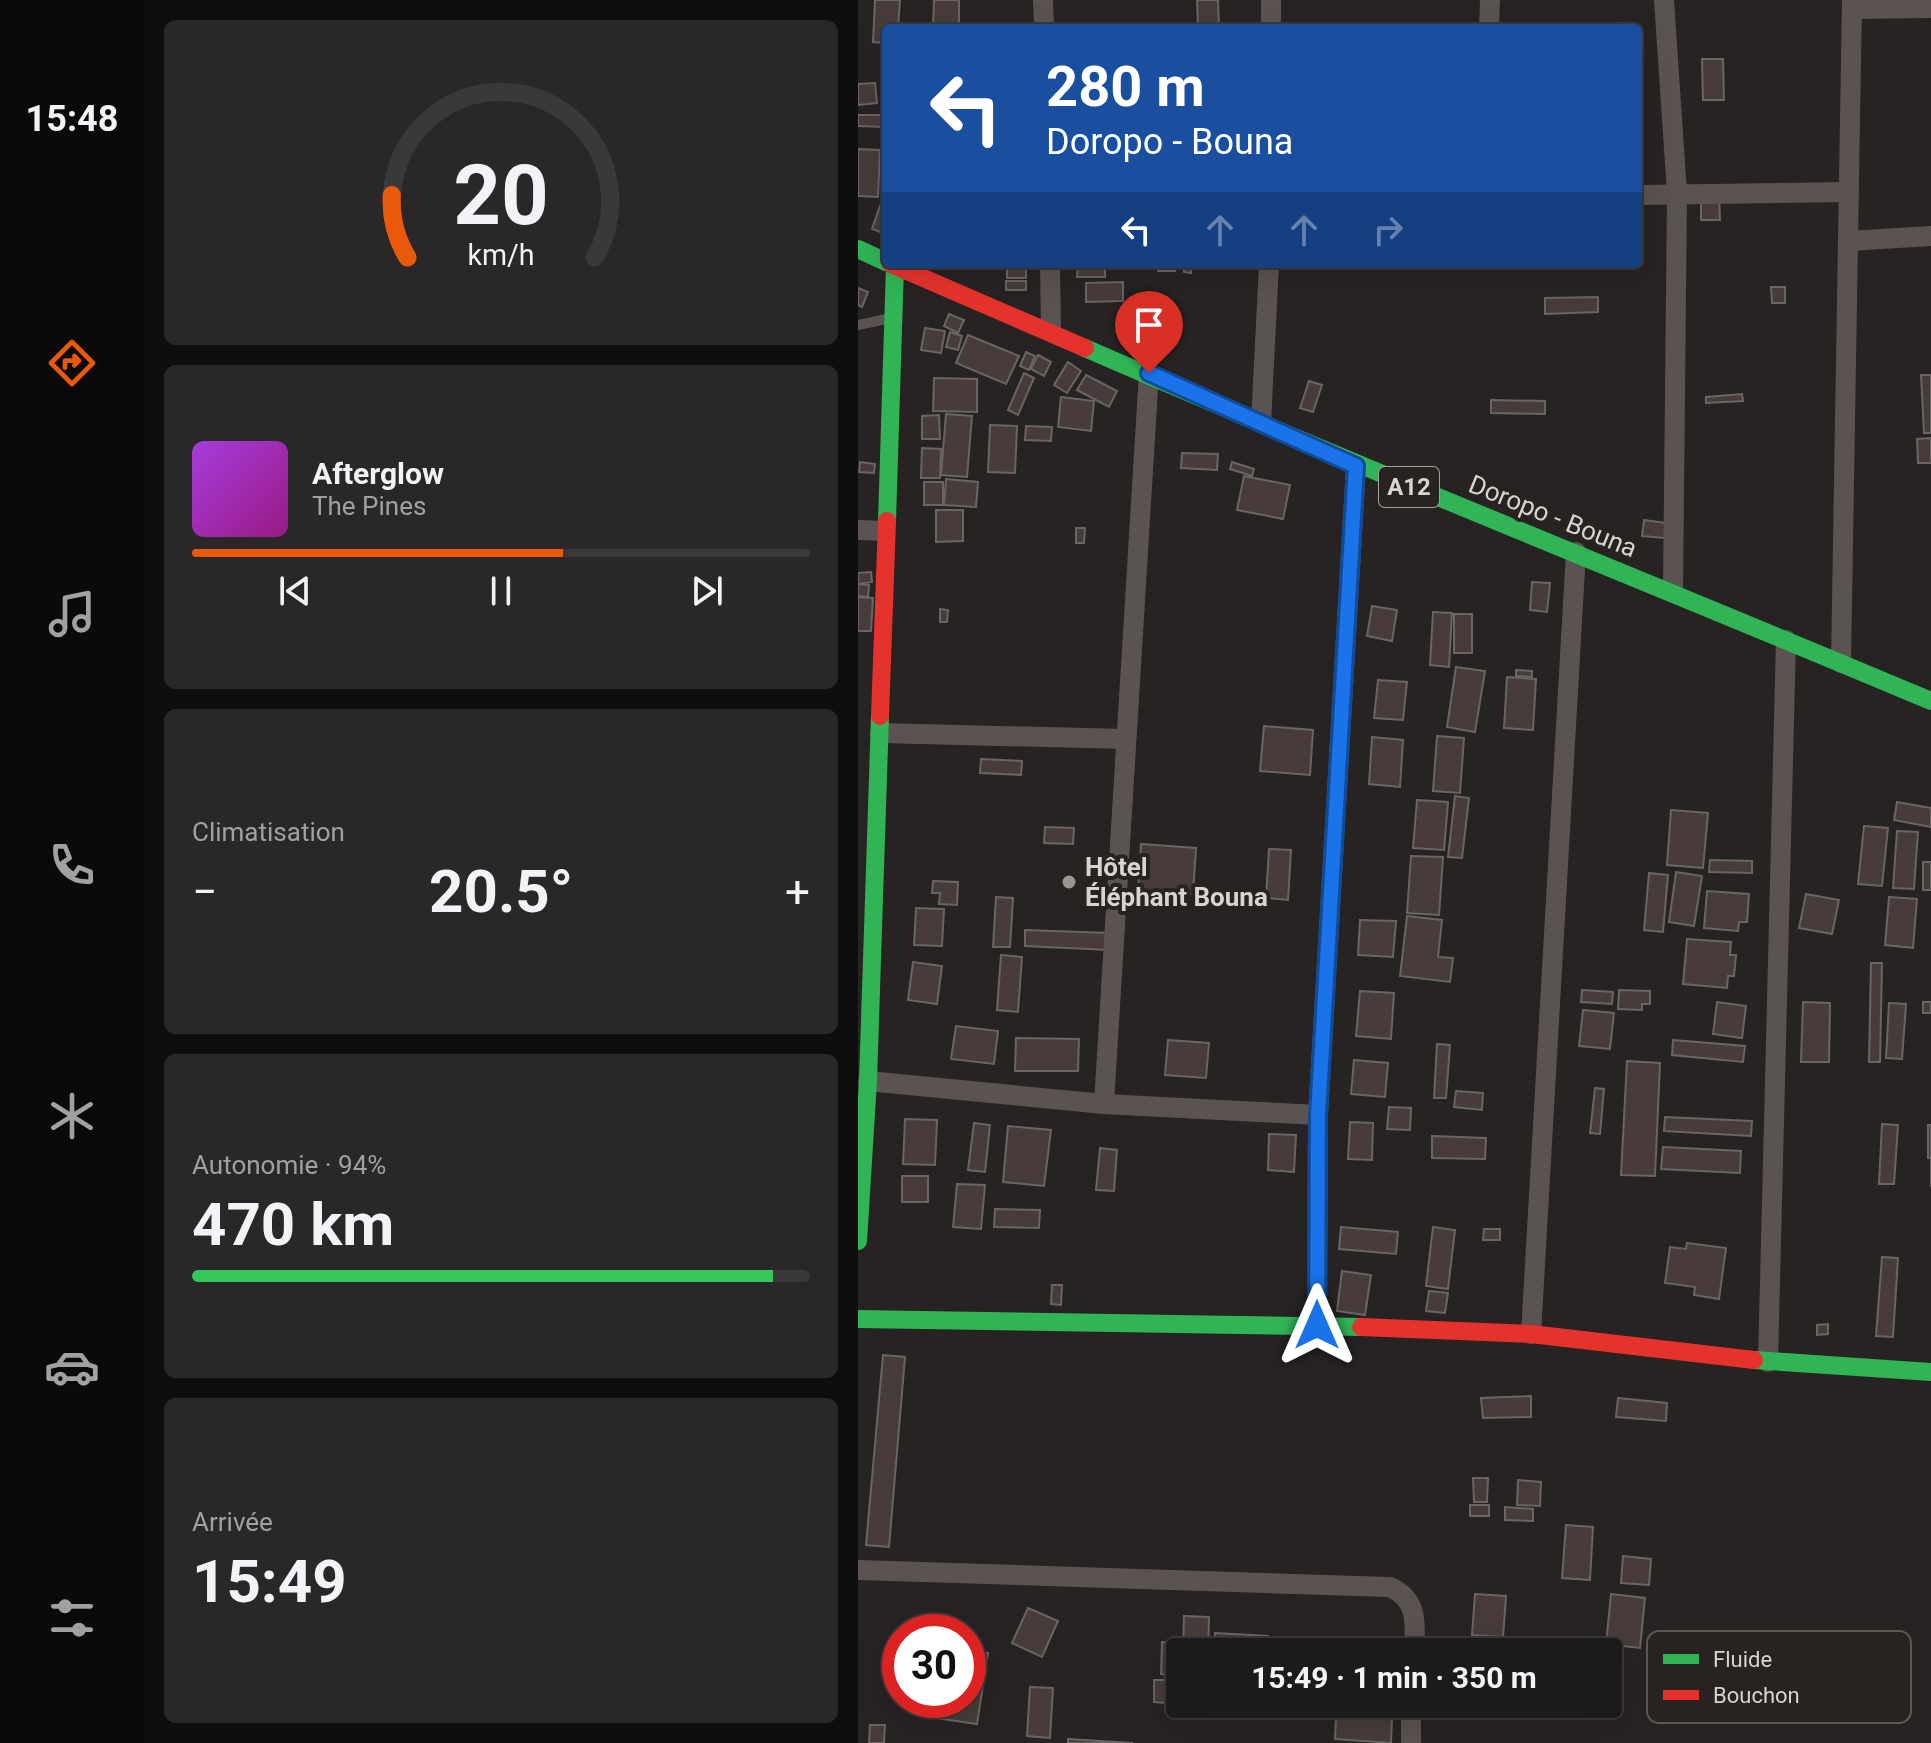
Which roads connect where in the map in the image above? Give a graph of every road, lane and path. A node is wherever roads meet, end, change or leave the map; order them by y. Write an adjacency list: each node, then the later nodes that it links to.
1 (1043, 0): 7 (street)
2 (1271, 0): 8 (street)
3 (1490, 0): 9 (street)
4 (1664, 0): 11 (street)
5 (1853, 4): 6 (street); 10 (street)
6 (1931, 8)
7 (1044, 24)
8 (1271, 24)
9 (1489, 24)
10 (1849, 192): 11 (street); 14 (street)
11 (1677, 193): 12 (street); 30 (street)
12 (1642, 195)
13 (1931, 236): 14 (street)
14 (1849, 241): 32 (street)
15 (858, 249): 16 (street, Doropo - Bouna / A12)
16 (882, 260)
17 (891, 268): 21 (street)
18 (900, 268): 23 (street, Doropo - Bouna / A12)
19 (1050, 268): 23 (street)
20 (1269, 268): 25 (street)
21 (895, 317): 22 (lane); 28 (street)
22 (858, 325)
23 (1051, 332): 24 (street, Doropo - Bouna / A12)
24 (1149, 373): 25 (street, Doropo - Bouna / A12); 35 (street)
25 (1261, 423): 26 (street, Doropo - Bouna / A12)
26 (1356, 466): 29 (street, Doropo - Bouna / A12); 39 (street)
27 (858, 530): 28 (street)
28 (885, 531): 34 (street)
29 (1576, 552): 30 (street, Doropo - Bouna / A12); 43 (street)
30 (1673, 592): 31 (street, Doropo - Bouna / A12)
31 (1786, 640): 32 (street, Doropo - Bouna / A12); 44 (street)
32 (1841, 663): 33 (street, Doropo - Bouna / A12)
33 (1931, 701)
34 (880, 733): 35 (street); 36 (street)
35 (1125, 739): 38 (street)
36 (866, 872): 37 (street)
37 (868, 1081): 38 (street); 40 (street)
38 (1104, 1104): 39 (street)
39 (1318, 1115): 42 (street)
40 (858, 1241)
41 (858, 1319): 42 (street)
42 (1317, 1325): 43 (street)
43 (1531, 1334): 44 (street)
44 (1768, 1362): 45 (street)
45 (1931, 1372)
46 (858, 1570): 47 (street)
47 (1414, 1638)
48 (1411, 1718): 49 (street)
49 (1411, 1743)

